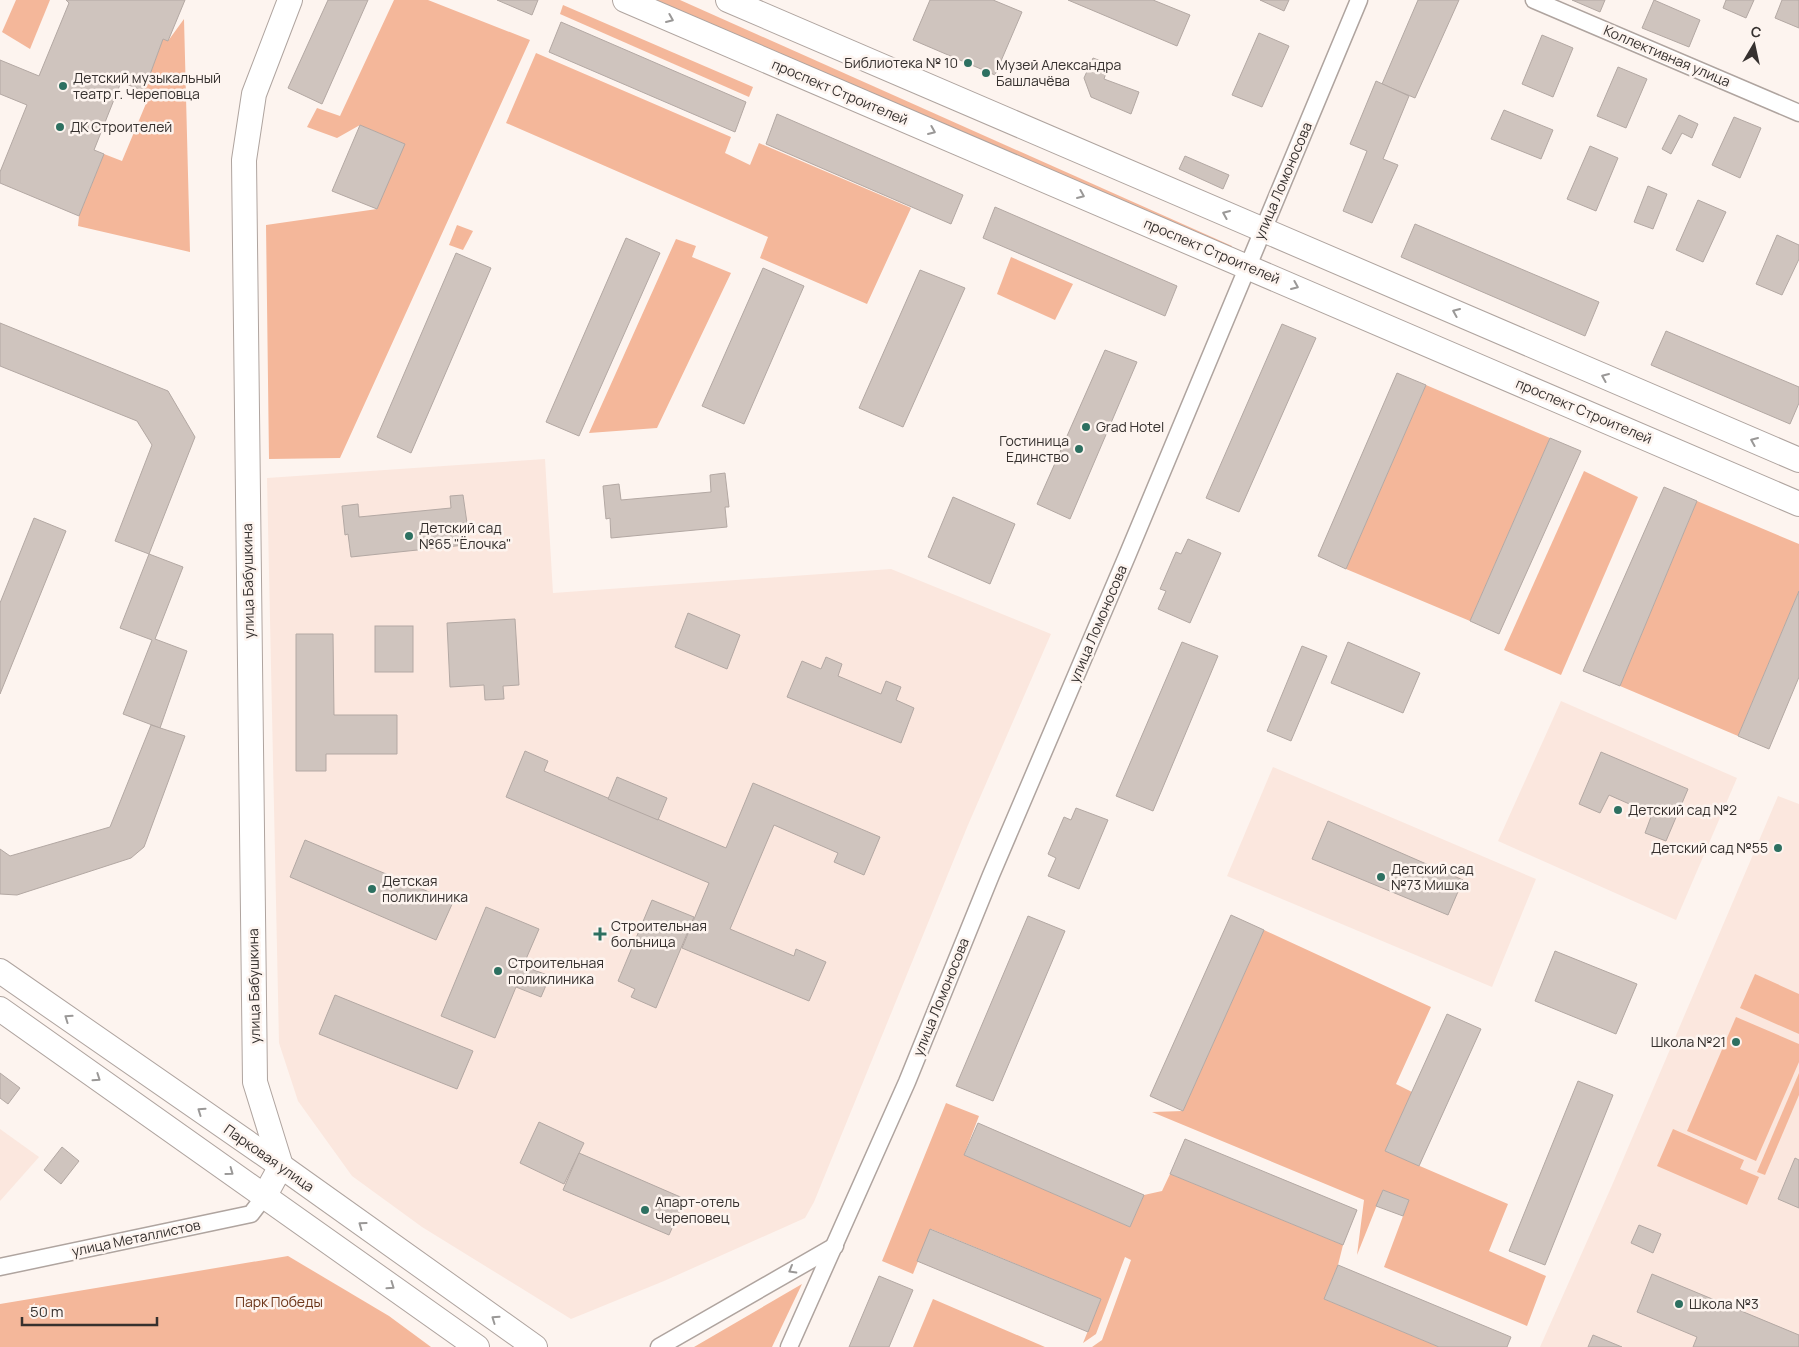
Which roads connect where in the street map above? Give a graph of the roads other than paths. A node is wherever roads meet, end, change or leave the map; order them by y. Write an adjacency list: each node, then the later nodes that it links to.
1 (290, 0): 13 (main road, улица Бабушкина)
2 (625, 0): 8 (main road, проспект Строителей, one-way to 8)
3 (728, 0): 7 (main road, one-way to 3)
4 (1359, 0): 7 (street, улица Ломоносова)
5 (1534, 0): 6 (street, Коллективная улица)
6 (1799, 113)
7 (1263, 229): 8 (street, улица Ломоносова); 9 (main road, one-way to 7)
8 (1247, 266): 10 (main road, проспект Строителей, one-way to 10); 15 (street, улица Ломоносова)
9 (1799, 460)
10 (1799, 504)
11 (0, 972): 13 (main road, Парковая улица, one-way to 11)
12 (0, 1009): 14 (main road, one-way to 14)
13 (281, 1166): 14 (main road); 18 (main road, Парковая улица, one-way to 13)
14 (264, 1197): 16 (street, улица Металлистов); 17 (main road, one-way to 17)
15 (834, 1246): 19 (street, one-way to 19); 20 (street, улица Ломоносова)
16 (0, 1267)
17 (477, 1347)
18 (535, 1347)
19 (659, 1347)
20 (790, 1347)

